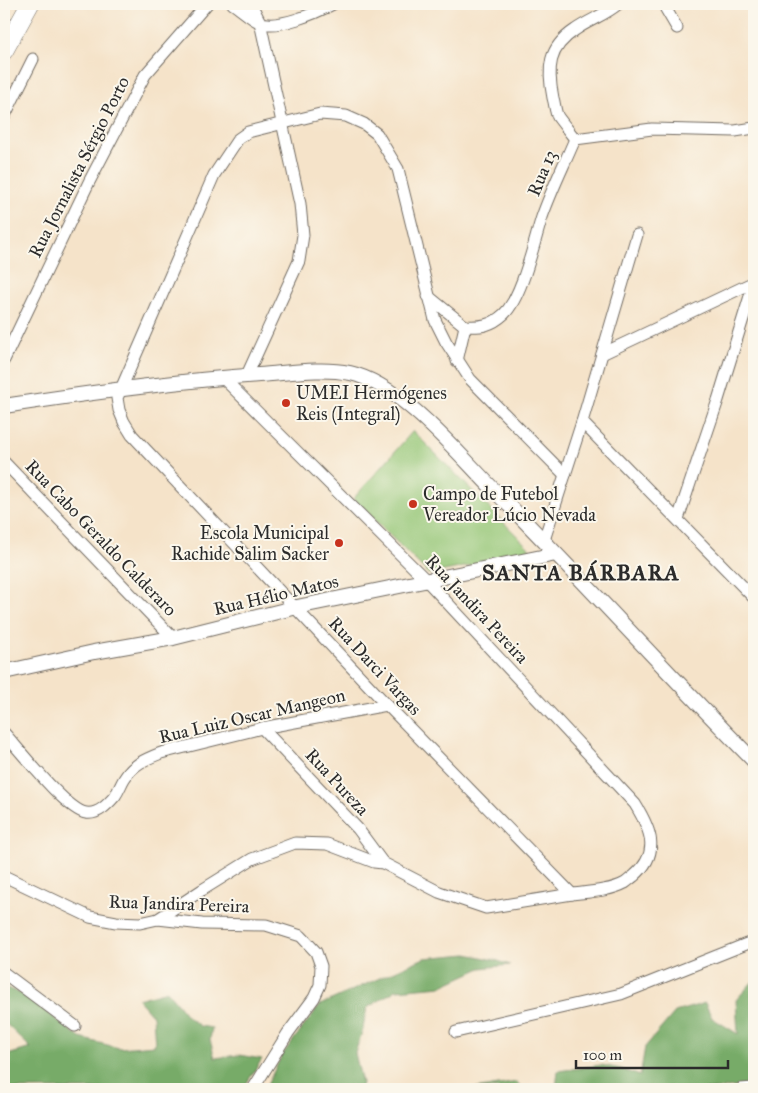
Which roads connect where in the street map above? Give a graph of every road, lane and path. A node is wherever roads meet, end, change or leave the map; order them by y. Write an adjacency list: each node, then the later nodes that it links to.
1 (30, 4): 10 (highway)
2 (207, 4): 21 (street, Rua Jornalista Sérgio Porto)
3 (233, 4): 8 (street)
4 (251, 4): 8 (street)
5 (333, 4): 8 (street)
6 (618, 4): 15 (street)
7 (663, 4): 9 (street)
8 (260, 22): 13 (street)
9 (677, 28)
10 (4, 51)
11 (33, 58): 12 (street)
12 (4, 117)
13 (282, 123): 18 (street); 23 (street); 25 (street)
14 (754, 128): 15 (street, Rua 13)
15 (574, 139): 19 (street, Rua 13)
16 (637, 235): 20 (street)
17 (754, 283): 20 (street); 30 (street)
18 (428, 296): 19 (street); 22 (street)
19 (465, 326): 22 (street)
20 (602, 354): 27 (street)
21 (4, 360)
22 (458, 361): 29 (street)
23 (247, 376): 24 (street); 31 (street)
24 (222, 377): 25 (street); 33 (street, Rua Jandira Pereira)
25 (121, 388): 26 (street); 35 (street, Rua Darci Vargas)
26 (4, 406)
27 (582, 422): 29 (street); 30 (street)
28 (4, 462): 36 (street, Rua Cabo Geraldo Calderaro)
29 (565, 475): 31 (street)
30 (678, 519): 34 (street)
31 (544, 540): 32 (street)
32 (556, 554): 33 (street, Rua Hélio Matos); 41 (street)
33 (427, 581): 35 (street, Rua Hélio Matos); 44 (street, Rua Jandira Pereira)
34 (754, 598)
35 (297, 608): 36 (street, Rua Hélio Matos); 38 (street, Rua Darci Vargas)
36 (173, 638): 37 (street, Rua Hélio Matos)
37 (4, 672)
38 (387, 704): 39 (street, Rua Luiz Oscar Mangeon); 44 (street, Rua Darci Vargas)
39 (262, 728): 40 (street, Rua Luiz Oscar Mangeon); 42 (street, Rua Pureza)
40 (4, 733)
41 (754, 761)
42 (383, 863): 44 (street); 45 (street)
43 (4, 876): 45 (street, Rua Jandira Pereira)
44 (572, 894)
45 (158, 919): 51 (street, Rua Jandira Pereira)
46 (754, 941): 49 (street)
47 (4, 973): 48 (street)
48 (75, 1026)
49 (456, 1032)
50 (754, 1088): 52 (street)
51 (253, 1089)
52 (741, 1089)

